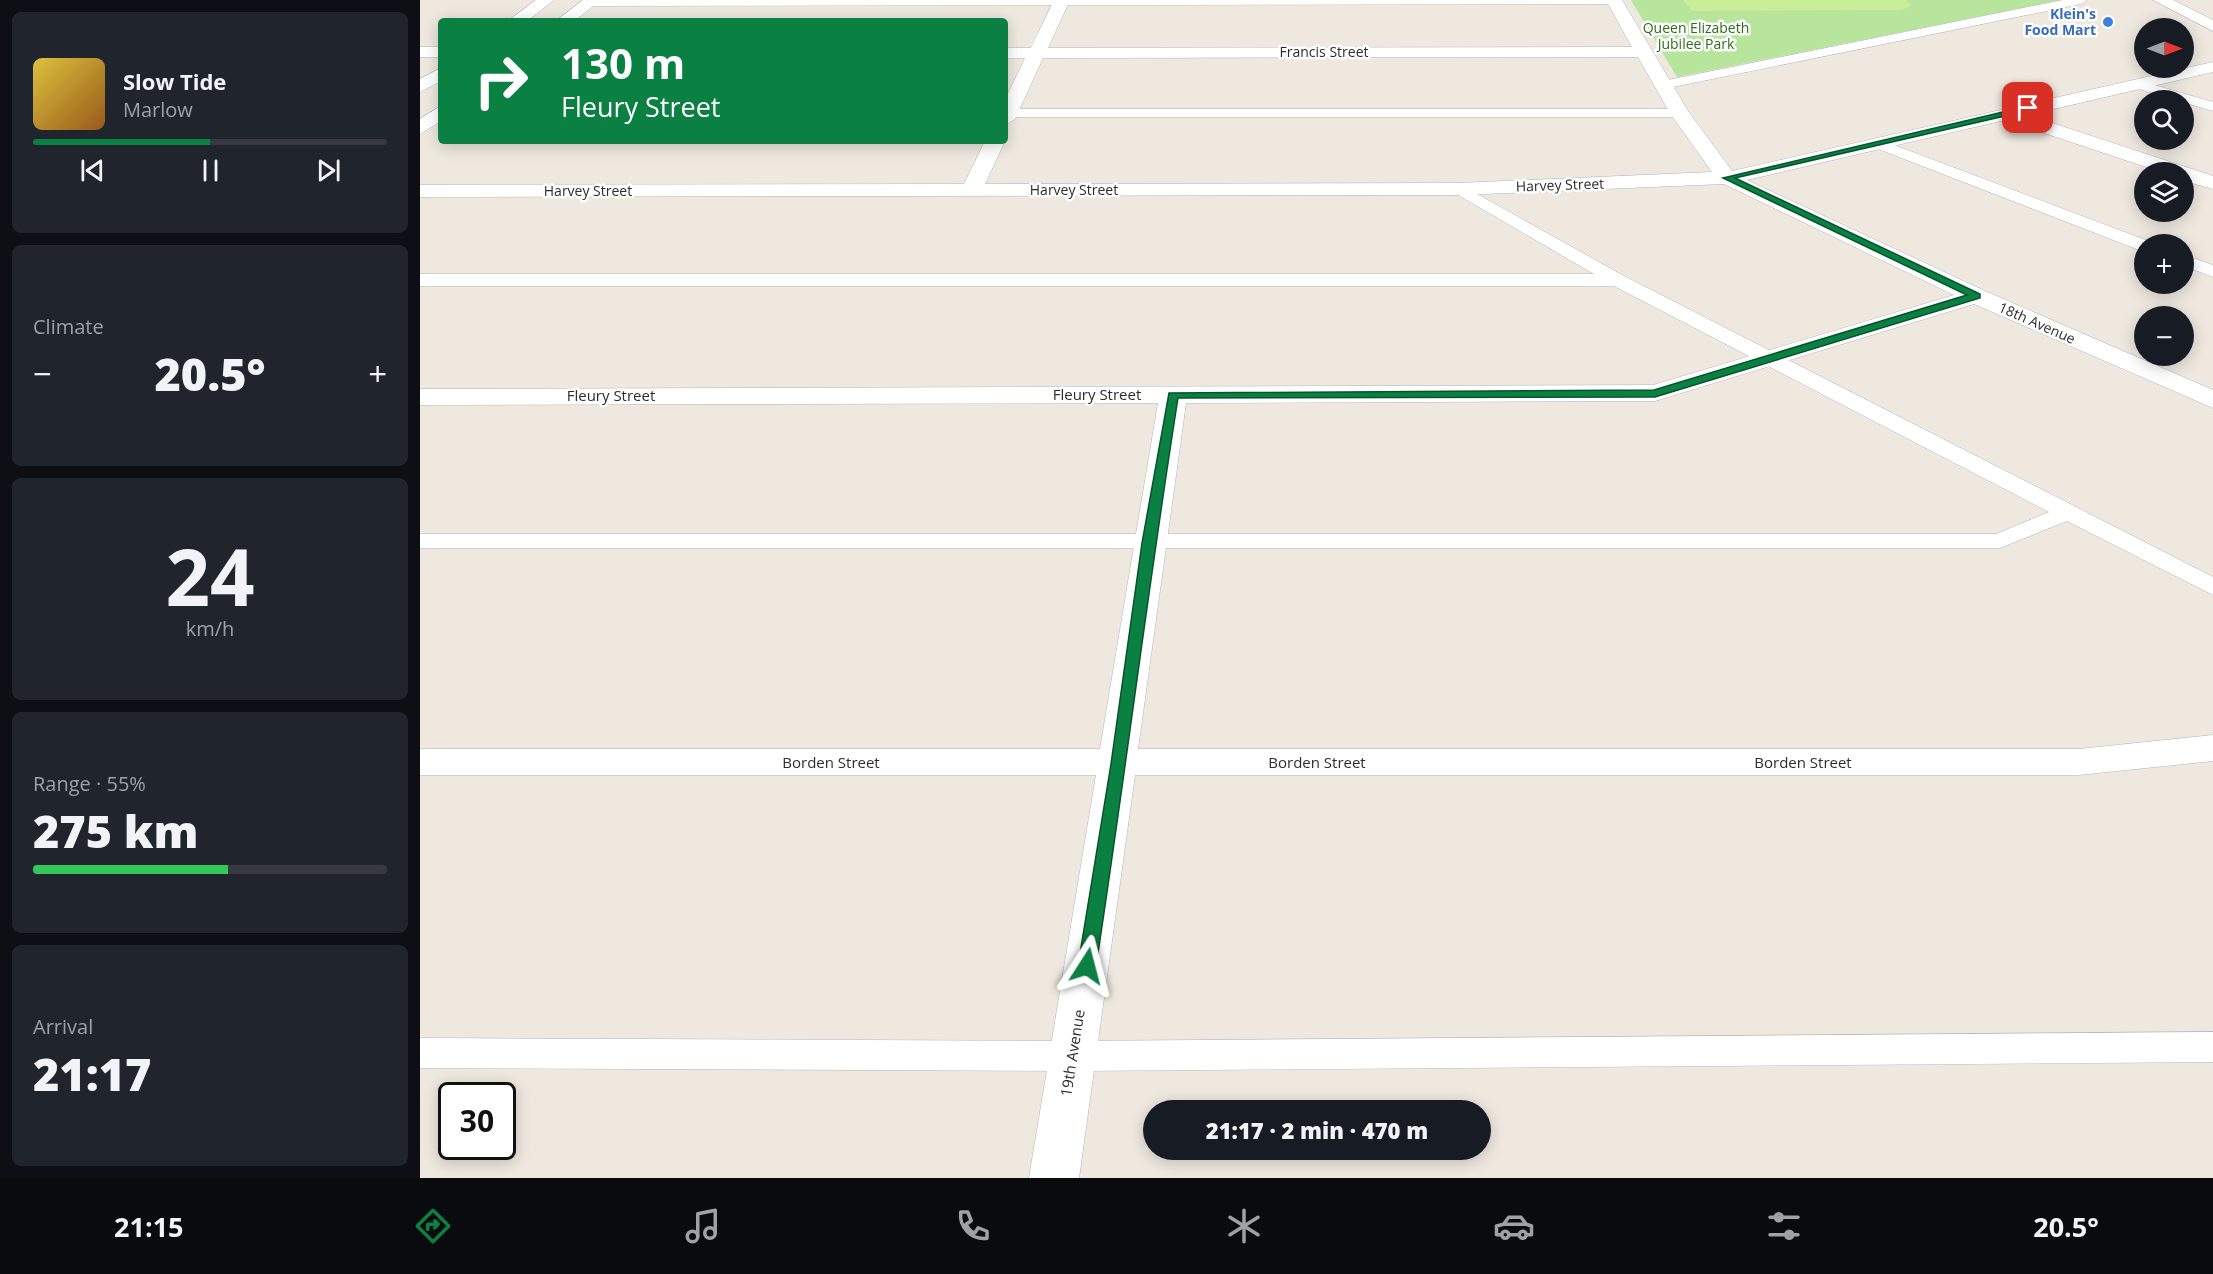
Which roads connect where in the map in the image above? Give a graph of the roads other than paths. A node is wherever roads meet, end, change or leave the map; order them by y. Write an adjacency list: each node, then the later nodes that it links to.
1 (546, 0): 7 (street)
2 (1062, 0): 3 (lane); 6 (lane); 14 (street)
3 (1614, 0): 13 (street, 18th Avenue)
4 (2081, 0): 18 (lane)
5 (2161, 0): 9 (street)
6 (592, 1): 8 (street)
7 (520, 18)
8 (568, 18)
9 (2213, 26)
10 (420, 52): 11 (street)
11 (438, 52)
12 (1008, 52): 14 (street, Francis Street)
13 (1642, 52): 14 (street, Francis Street); 18 (street, 18th Avenue)
14 (1036, 53): 21 (street)
15 (2213, 67): 17 (street, Harvey Street)
16 (438, 75): 19 (street)
17 (2137, 84): 20 (lane); 23 (street, Harvey Street)
18 (1663, 85): 22 (street, 18th Avenue)
19 (420, 87)
20 (2213, 107)
21 (1008, 111)
22 (1679, 112): 25 (lane); 31 (street, 18th Avenue)
23 (2005, 114): 28 (street, Harvey Street); 29 (street)
24 (438, 115): 26 (street)
25 (1008, 115)
26 (420, 128)
27 (994, 144): 34 (street)
28 (1878, 144): 31 (street, Harvey Street); 36 (lane)
29 (2149, 162)
30 (2194, 177): 32 (street)
31 (1727, 178): 33 (street, Harvey Street); 41 (street, 18th Avenue)
32 (2213, 183)
33 (1459, 189): 34 (street, Harvey Street); 40 (lane)
34 (971, 190): 35 (street, Harvey Street)
35 (420, 191)
36 (2134, 242)
37 (2194, 265): 38 (lane)
38 (2213, 272)
39 (420, 280): 40 (lane)
40 (1617, 280): 42 (lane)
41 (1976, 296): 42 (street, Fleury Street); 45 (street, 18th Avenue)
42 (1769, 357): 43 (street, Fleury Street); 46 (lane)
43 (1173, 395): 44 (street, Fleury Street); 48 (street, 19th Avenue)
44 (420, 397)
45 (2213, 400)
46 (2068, 512): 48 (lane); 49 (lane)
47 (420, 541): 48 (lane)
48 (1148, 543): 52 (street, 19th Avenue)
49 (2213, 587)
50 (2213, 748): 52 (street, Borden Street)
51 (420, 762): 52 (street, Borden Street)
52 (1119, 764): 55 (street, 19th Avenue)
53 (2213, 1047): 55 (lane)
54 (420, 1053): 55 (lane)
55 (1073, 1056): 56 (street, 19th Avenue)
56 (1054, 1178)

